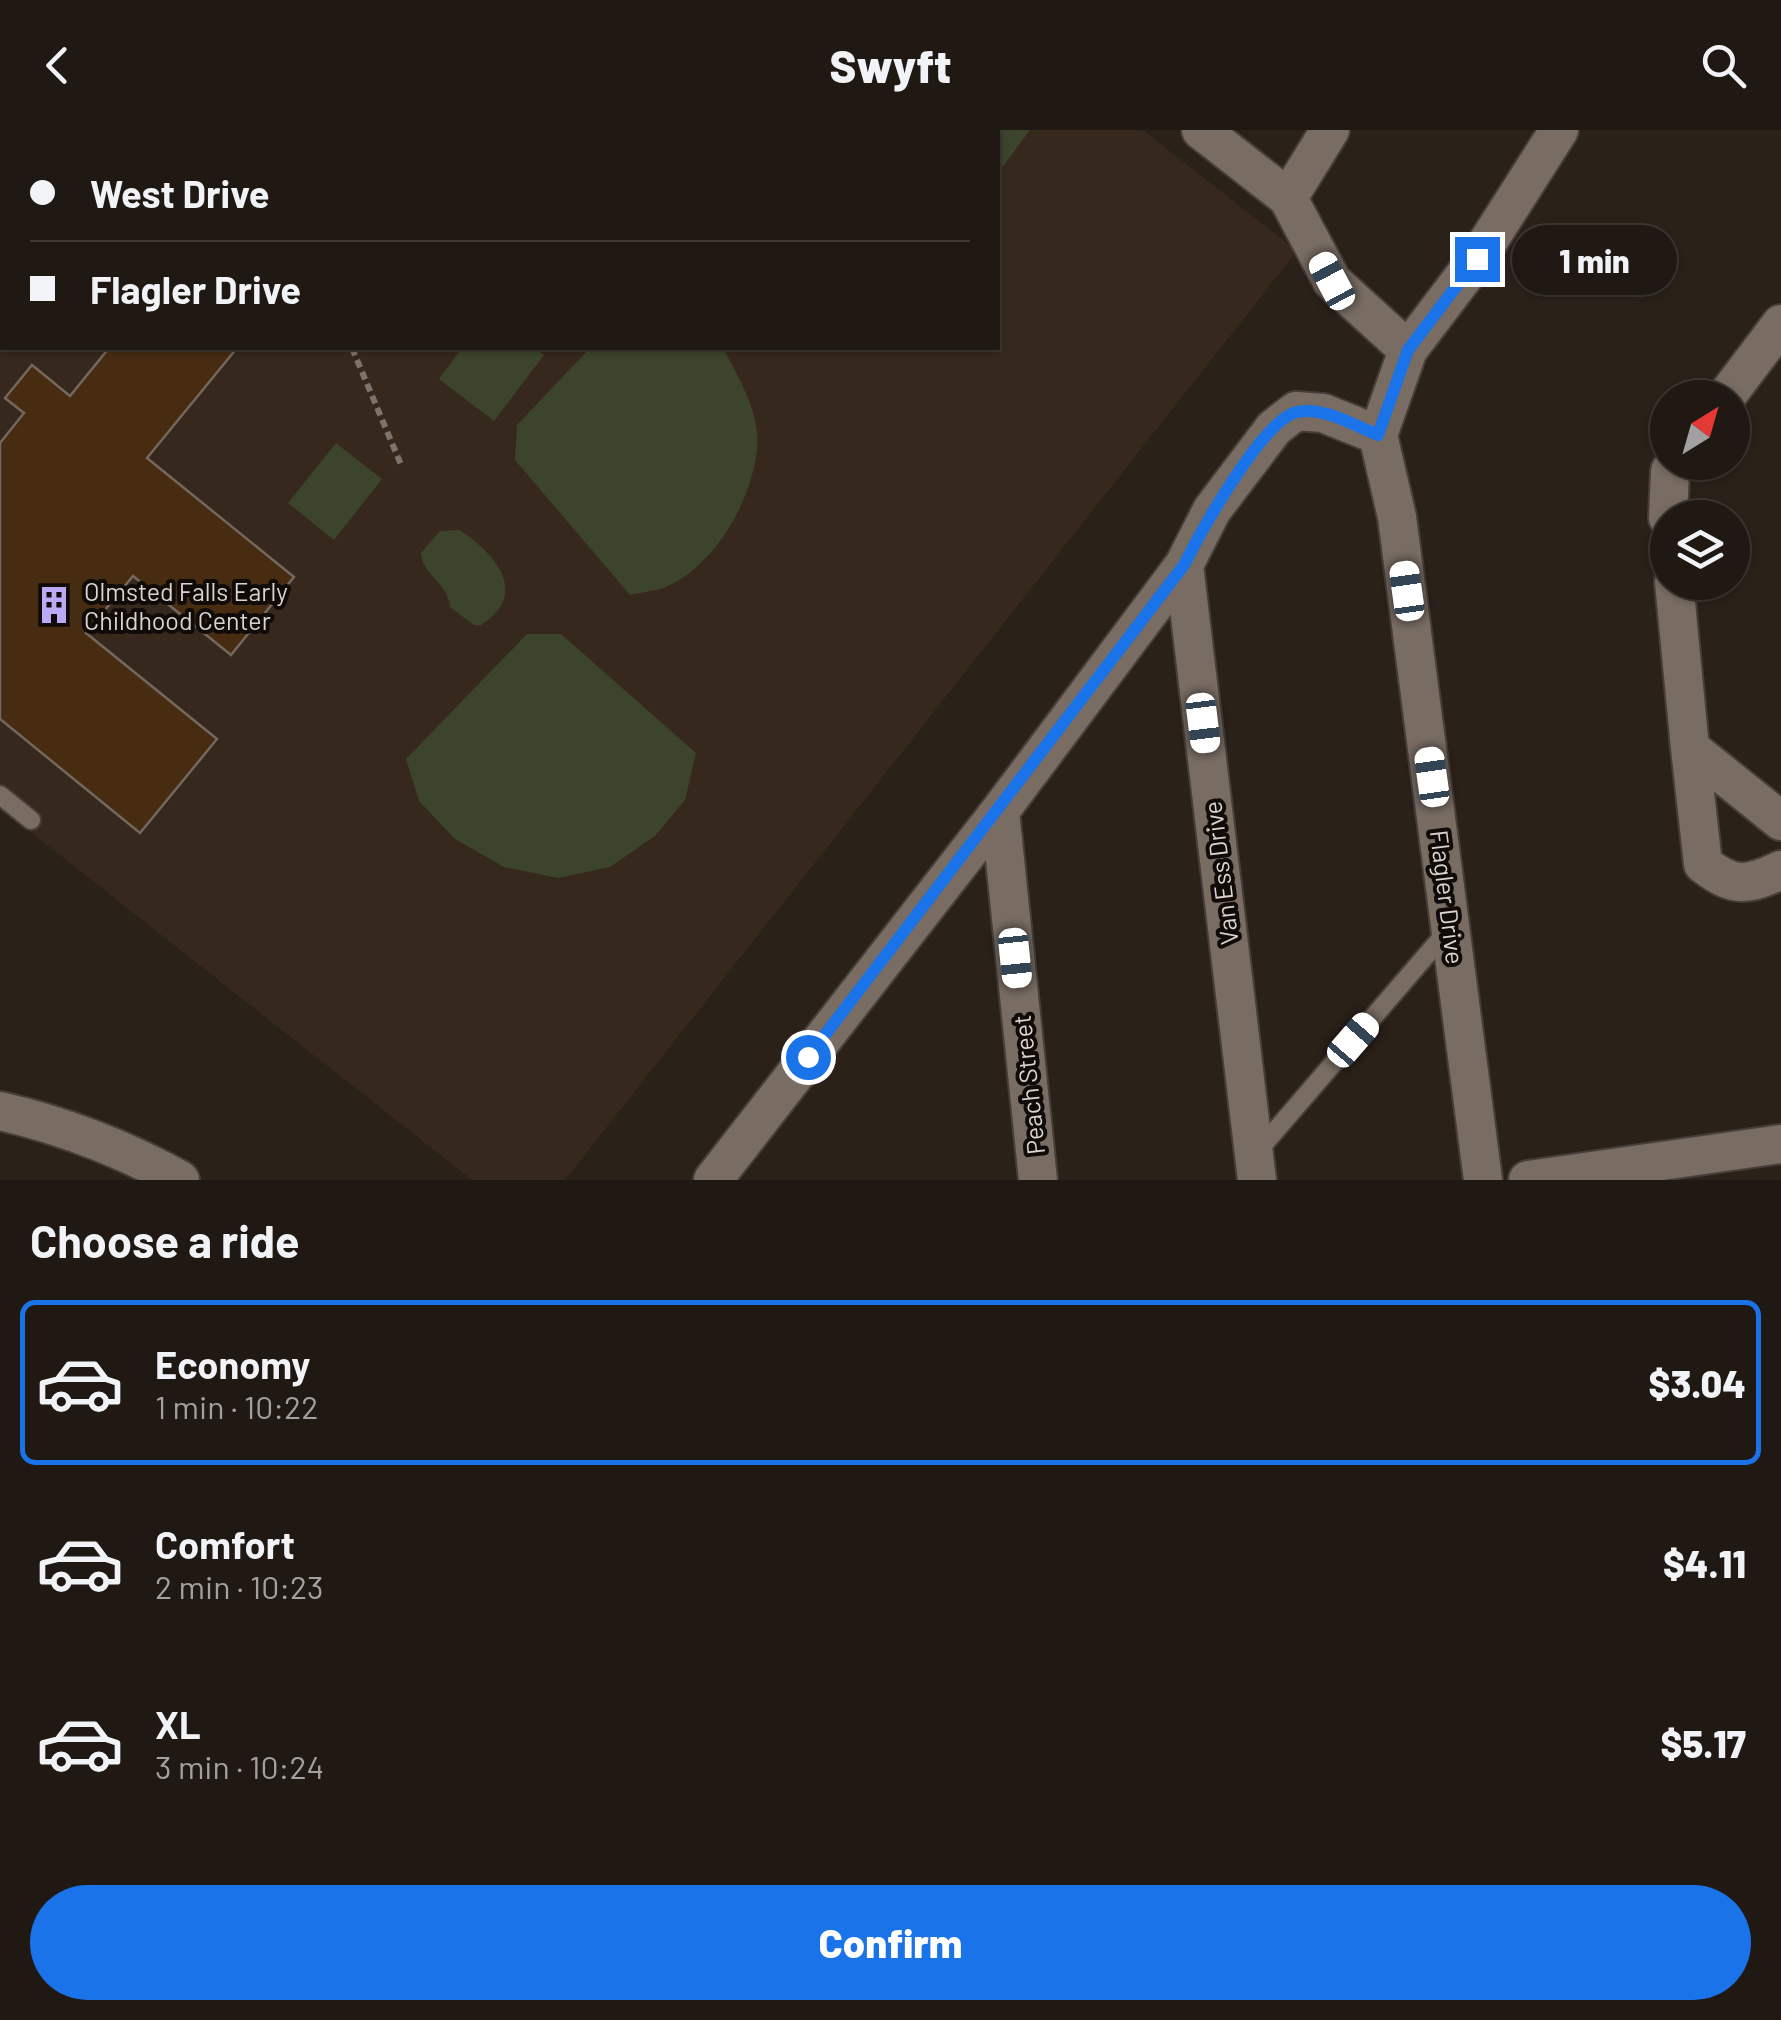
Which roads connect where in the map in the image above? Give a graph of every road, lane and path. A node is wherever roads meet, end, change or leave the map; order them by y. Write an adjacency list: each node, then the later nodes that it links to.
1 (1201, 130): 4 (street)
2 (1330, 130): 4 (street)
3 (1559, 130): 7 (street)
4 (1288, 198): 7 (street)
5 (1781, 324): 8 (street)
6 (353, 350): 10 (path)
7 (1408, 350): 9 (street)
8 (1739, 380)
9 (1378, 435): 11 (street); 19 (street, Flagler Drive)
10 (402, 467)
11 (1184, 565): 15 (street); 22 (street, Van Ess Drive)
12 (1676, 600): 13 (street)
13 (1690, 748): 17 (street); 18 (street)
14 (0, 795): 16 (lane)
15 (1000, 811): 24 (street); 25 (street, Peach Street)
16 (31, 820)
17 (1781, 821)
18 (1781, 870)
19 (1452, 925): 22 (lane); 26 (street, Flagler Drive)
20 (0, 1111): 23 (street)
21 (1781, 1144): 27 (street)
22 (1255, 1168)
23 (180, 1180)
24 (712, 1180)
25 (1038, 1180)
26 (1483, 1180)
27 (1528, 1180)

